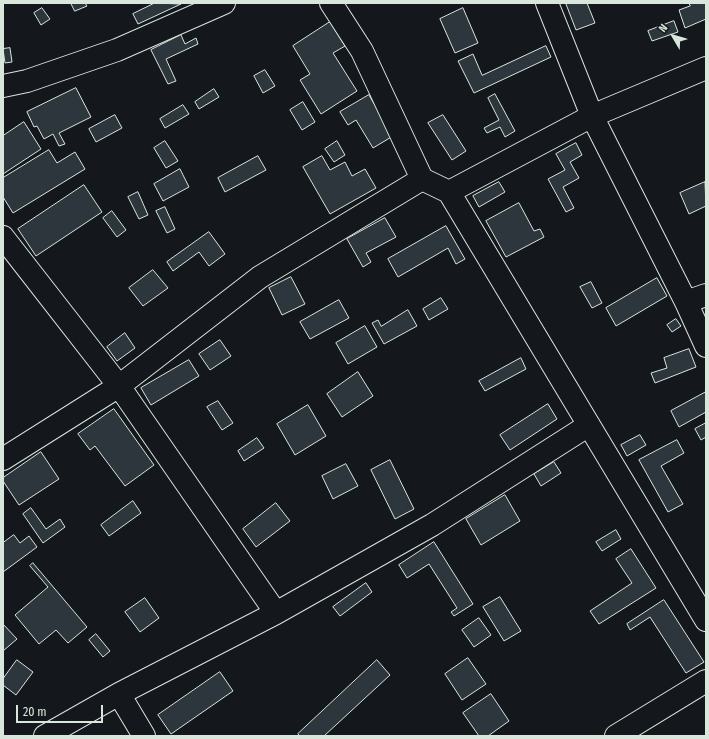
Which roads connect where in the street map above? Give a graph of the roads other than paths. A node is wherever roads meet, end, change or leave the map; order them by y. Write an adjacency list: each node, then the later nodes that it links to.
1 (224, 3): 4 (street)
2 (331, 3): 8 (street)
3 (547, 3): 7 (street)
4 (198, 8): 6 (street)
5 (706, 68): 7 (street)
6 (3, 86)
7 (592, 116): 9 (street); 11 (street)
8 (422, 179): 9 (street); 13 (street)
9 (449, 192): 14 (street)
10 (3, 237): 13 (street)
11 (696, 298): 12 (street)
12 (706, 346)
13 (119, 386): 15 (street); 16 (street)
14 (589, 425): 16 (street); 17 (street)
15 (3, 459)
16 (276, 613): 19 (street)
17 (706, 620)
18 (706, 681): 22 (street)
19 (119, 694): 20 (street); 21 (street)
20 (45, 736)
21 (144, 736)
22 (616, 736)

